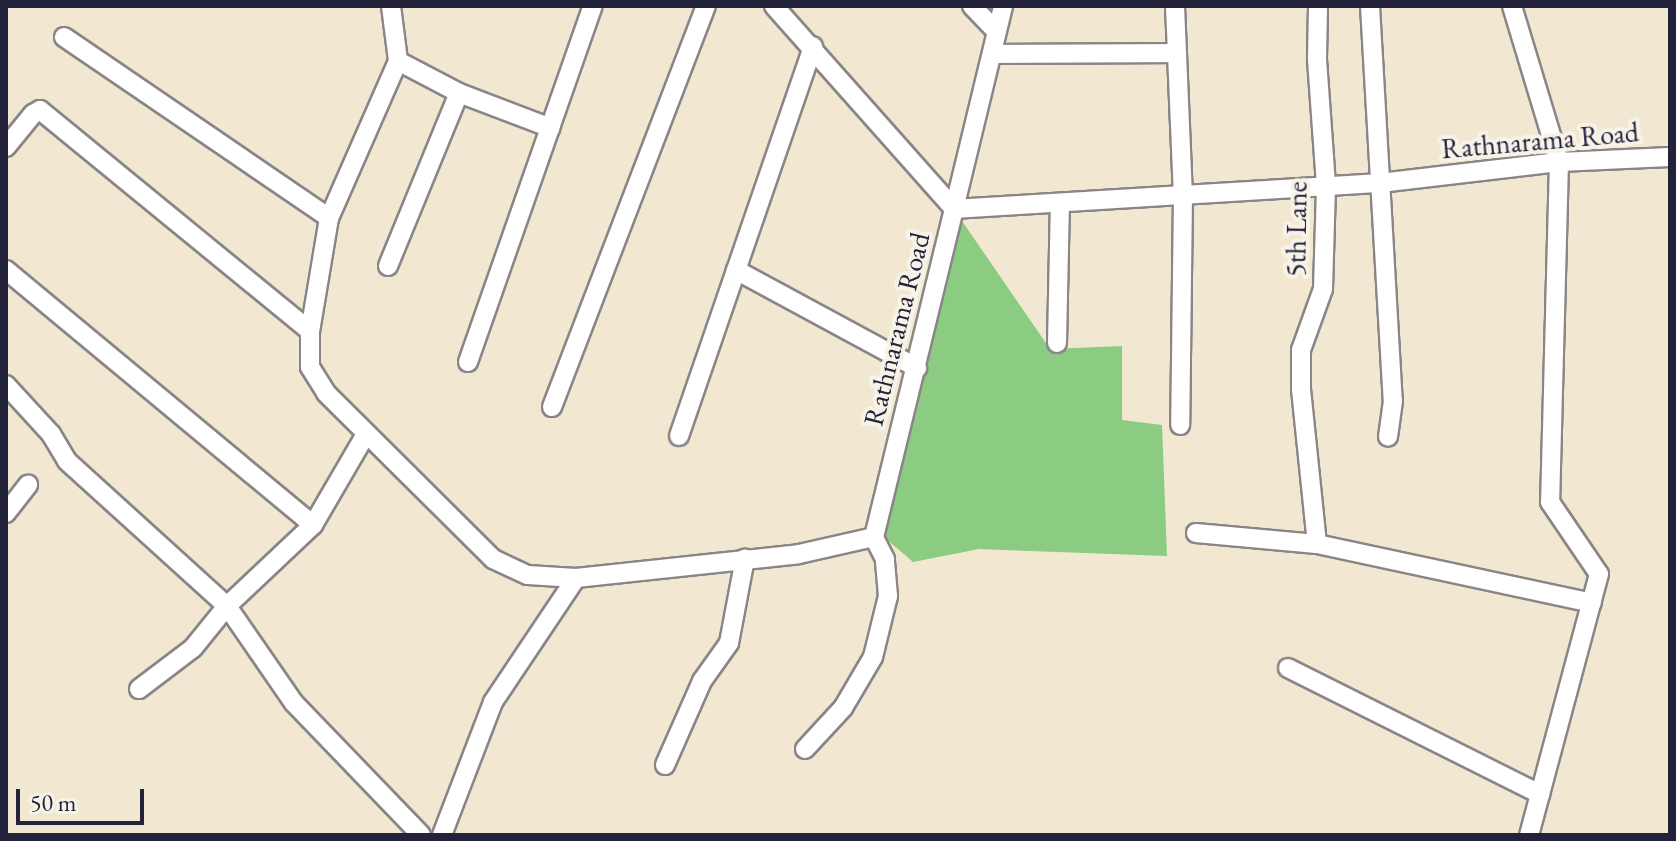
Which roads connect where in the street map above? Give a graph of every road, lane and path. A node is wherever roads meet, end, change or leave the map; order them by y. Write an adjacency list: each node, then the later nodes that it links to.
1 (391, 6): 16 (street)
2 (593, 6): 18 (street)
3 (706, 6): 36 (street)
4 (774, 6): 13 (street)
5 (972, 6): 11 (street)
6 (1003, 6): 11 (street)
7 (1175, 6): 14 (street)
8 (1318, 6): 23 (street, 5th Lane)
9 (1370, 6): 22 (street)
10 (1512, 6): 21 (street)
11 (996, 31): 15 (street)
12 (64, 37): 27 (street)
13 (813, 46): 26 (street); 30 (street)
14 (1177, 53): 15 (street); 24 (street)
15 (993, 54): 26 (street)
16 (398, 61): 17 (street); 27 (street)
17 (459, 93): 18 (street); 28 (street)
18 (551, 128): 33 (street)
19 (6, 147): 31 (street)
20 (1670, 157): 21 (street, Rathnarama Road)
21 (1559, 162): 22 (street, Rathnarama Road); 49 (street)
22 (1380, 183): 23 (street, Rathnarama Road); 40 (street)
23 (1326, 185): 24 (street, Rathnarama Road); 46 (street, 5th Lane)
24 (1183, 195): 25 (street, Rathnarama Road); 37 (street)
25 (1060, 203): 26 (street, Rathnarama Road); 32 (street)
26 (954, 209): 34 (street, Rathnarama Road)
27 (329, 218): 31 (street)
28 (388, 266)
29 (6, 270): 43 (street)
30 (736, 270): 34 (street); 39 (street)
31 (310, 331): 38 (street)
32 (1057, 343)
33 (468, 362)
34 (917, 368): 45 (street, Rathnarama Road)
35 (6, 385): 50 (street)
36 (552, 407)
37 (1180, 425)
38 (366, 434): 43 (street); 48 (street)
39 (679, 436)
40 (1388, 437)
41 (28, 485): 42 (street)
42 (6, 513)
43 (313, 525): 50 (street)
44 (1196, 533): 46 (street)
45 (874, 537): 47 (street); 53 (street)
46 (1317, 544): 49 (street)
47 (745, 558): 48 (street); 54 (street)
48 (576, 578): 57 (street)
49 (1592, 603): 55 (street)
50 (227, 606): 52 (street); 56 (street)
51 (1288, 668): 55 (street)
52 (139, 689)
53 (805, 749)
54 (665, 765)
55 (1540, 794): 58 (street)
56 (421, 835)
57 (442, 835)
58 (1529, 835)

